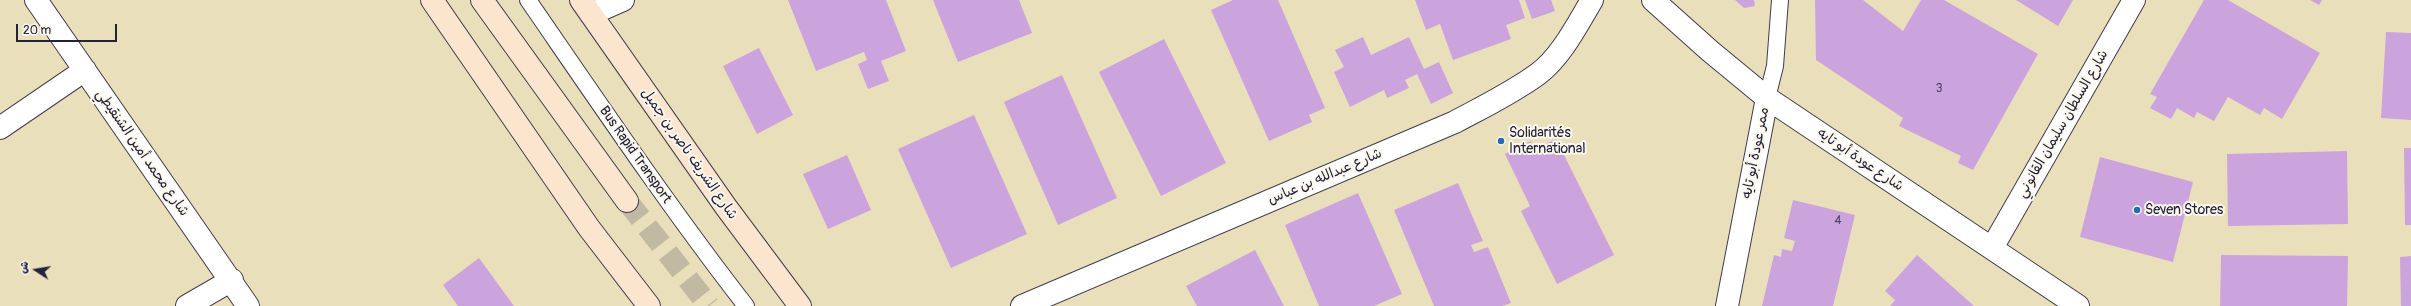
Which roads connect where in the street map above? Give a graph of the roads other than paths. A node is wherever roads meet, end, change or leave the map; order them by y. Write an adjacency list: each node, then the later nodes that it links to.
1 (36, 0): 11 (street, شارع محمد أمين الشنقيطي)
2 (432, 0): 19 (main road)
3 (482, 0): 14 (main road)
4 (528, 0): 20 (lane, Bus Rapid Transport)
5 (623, 0): 10 (street)
6 (1592, 0): 22 (street, شارع عبدالله بن عباس)
7 (1653, 0): 12 (street, شارع عودة أبو تايه)
8 (1780, 0): 12 (lane, ممر عودة أبو تايه)
9 (2134, 0): 15 (street, شارع السلطان سليمان القانوني)
10 (586, 7): 21 (main road, شارع الشريف ناصر بن جميل)
11 (85, 70): 13 (street); 16 (street, شارع محمد أمين الشنقيطي)
12 (1767, 98): 15 (street, شارع عودة أبو تايه); 23 (street, ممر عودة أبو تايه)
13 (0, 128)
14 (627, 201)
15 (1992, 248): 24 (street, شارع عودة أبو تايه)
16 (232, 280): 17 (street); 18 (street, شارع محمد أمين الشنقيطي)
17 (187, 306)
18 (248, 306)
19 (649, 306)
20 (746, 306)
21 (800, 306)
22 (1022, 306)
23 (1727, 306)
24 (2078, 306)

